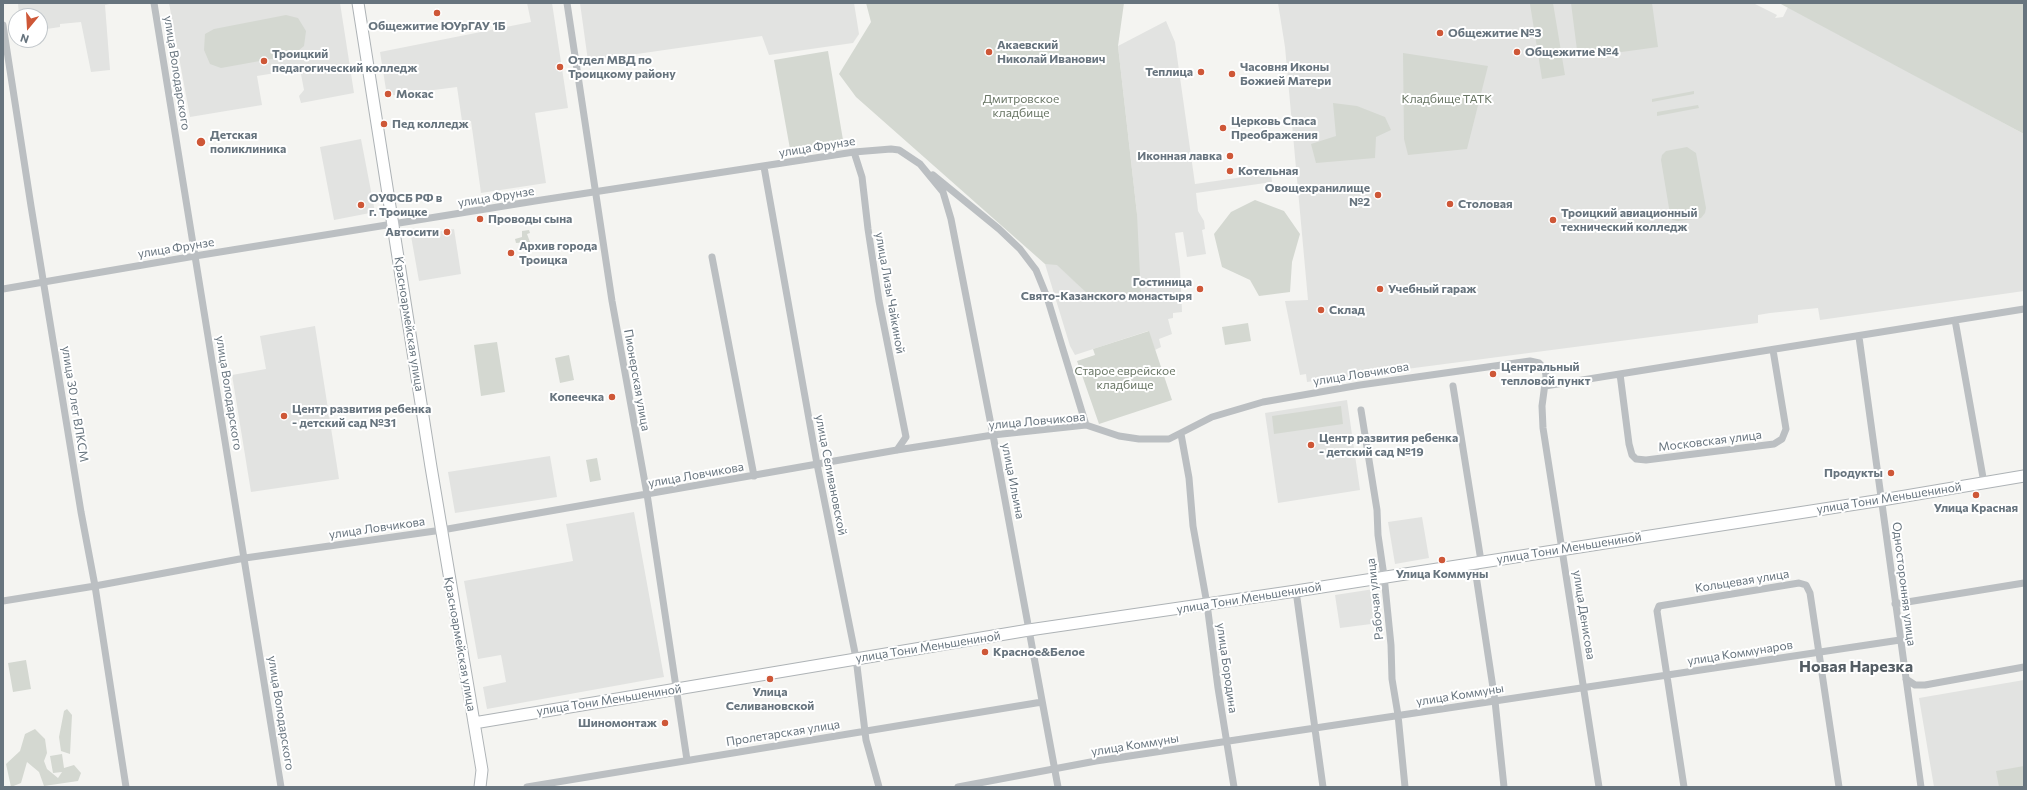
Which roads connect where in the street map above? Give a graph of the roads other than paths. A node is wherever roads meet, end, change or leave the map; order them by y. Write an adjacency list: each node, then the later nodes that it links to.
1 (154, 3): 11 (street, улица Володарского)
2 (358, 3): 10 (street, Красноармейская улица)
3 (568, 3): 9 (street, Пионерская улица)
4 (3, 25): 13 (street, улица 30 лет ВЛКСМ)
5 (899, 150): 6 (street, улица Фрунзе); 7 (street, улица Ильина)
6 (854, 152): 8 (street, улица Фрунзе); 27 (street, улица Лизы Чайкиной)
7 (920, 164): 24 (street, улица Ильина); 26 (street, улица Ильина)
8 (764, 167): 9 (street, улица Фрунзе); 30 (street, улица Селивановской)
9 (595, 192): 10 (street, улица Фрунзе); 34 (street, Пионерская улица)
10 (393, 225): 11 (street, улица Фрунзе); 36 (street, Красноармейская улица)
11 (195, 256): 13 (street, улица Фрунзе); 38 (street, улица Володарского)
12 (712, 257): 31 (street, улица Ловчикова)
13 (44, 282): 14 (street, улица Фрунзе); 42 (street, улица 30 лет ВЛКСМ)
14 (3, 290)
15 (2024, 309): 16 (street)
16 (1956, 320): 17 (street); 33 (street)
17 (1859, 337): 18 (street); 35 (street, Односторонняя улица)
18 (1773, 350): 20 (street); 20 (street, Московская улица)
19 (1530, 361): 22 (street, улица Денисова); 25 (street, улица Ловчикова)
20 (1620, 374): 22 (street)
21 (1453, 386): 39 (street)
22 (1546, 386): 37 (street, улица Денисова)
23 (1361, 410): 40 (street, Рабочая улица)
24 (1086, 425): 25 (street, улица Ловчикова); 26 (street, улица Ловчикова)
25 (1181, 434): 45 (street, улица Бородина)
26 (993, 435): 28 (street, улица Ловчикова); 47 (street, улица Ильина)
27 (906, 437): 28 (street); 29 (street)
28 (915, 447): 29 (street, улица Ловчикова)
29 (897, 450): 30 (street, улица Ловчикова)
30 (817, 464): 31 (street, улица Ловчикова); 50 (street, улица Селивановской)
31 (754, 476): 34 (street, улица Ловчикова)
32 (2024, 476): 33 (street, улица Тони Меньшениной)
33 (1984, 483): 35 (street, улица Тони Меньшениной)
34 (647, 494): 36 (street, улица Ловчикова); 55 (street, Пионерская улица)
35 (1882, 500): 37 (street, улица Тони Меньшениной); 46 (street, Односторонняя улица)
36 (442, 530): 38 (street, улица Ловчикова); 59 (street, Красноармейская улица)
37 (1562, 549): 39 (street, улица Тони Меньшениной); 54 (street, улица Денисова)
38 (245, 558): 42 (street, улица Ловчикова); 66 (street, улица Володарского)
39 (1478, 562): 40 (street, улица Тони Меньшениной); 56 (street)
40 (1384, 576): 43 (street, улица Тони Меньшениной); 58 (street, Рабочая улица)
41 (2024, 583): 46 (street)
42 (95, 586): 44 (street, улица Ловчикова); 65 (street, улица 30 лет ВЛКСМ)
43 (1296, 591): 45 (street, улица Тони Меньшениной); 60 (street)
44 (3, 601)
45 (1207, 604): 47 (street, улица Тони Меньшениной); 62 (street, улица Бородина)
46 (1895, 604): 48 (street, Односторонняя улица)
47 (1030, 630): 50 (street, улица Тони Меньшениной); 57 (street, улица Ильина)
48 (1900, 640): 49 (street, улица Коммунаров); 53 (street, Односторонняя улица)
49 (1819, 651): 52 (street, улица Коммунаров); 52 (street, Кольцевая улица); 78 (street, Кольцевая улица)
50 (856, 658): 55 (street, улица Тони Меньшениной); 61 (street, улица Селивановской)
51 (2024, 667): 53 (street)
52 (1666, 676): 54 (street, улица Коммунаров); 77 (street, Кольцевая улица)
53 (1906, 679): 79 (street, Односторонняя улица)
54 (1584, 687): 56 (street, улица Коммуны); 76 (street, улица Денисова)
55 (676, 689): 59 (street, улица Тони Меньшениной); 63 (street, Пионерская улица)
56 (1495, 700): 58 (street, улица Коммуны); 75 (street)
57 (1042, 702): 61 (street, Пролетарская улица); 64 (street, улица Ильина)
58 (1398, 715): 60 (street, улица Коммуны); 74 (street, Рабочая улица)
59 (474, 723): 67 (street, Красноармейская улица)
60 (1316, 729): 62 (street, улица Коммуны); 73 (street)
61 (865, 730): 63 (street, Пролетарская улица); 69 (street, улица Селивановской)
62 (1227, 741): 64 (street, улица Коммуны); 72 (street, улица Бородина)
63 (687, 760): 68 (street, Пролетарская улица)
64 (1055, 770): 70 (street, улица Коммуны); 71 (street, улица Ильина)
65 (126, 787)
66 (281, 787)
67 (480, 787)
68 (527, 787)
69 (879, 787)
70 (958, 787)
71 (1058, 787)
72 (1234, 787)
73 (1323, 787)
74 (1405, 787)
75 (1504, 787)
76 (1599, 787)
77 (1684, 787)
78 (1839, 787)
79 (1921, 787)

